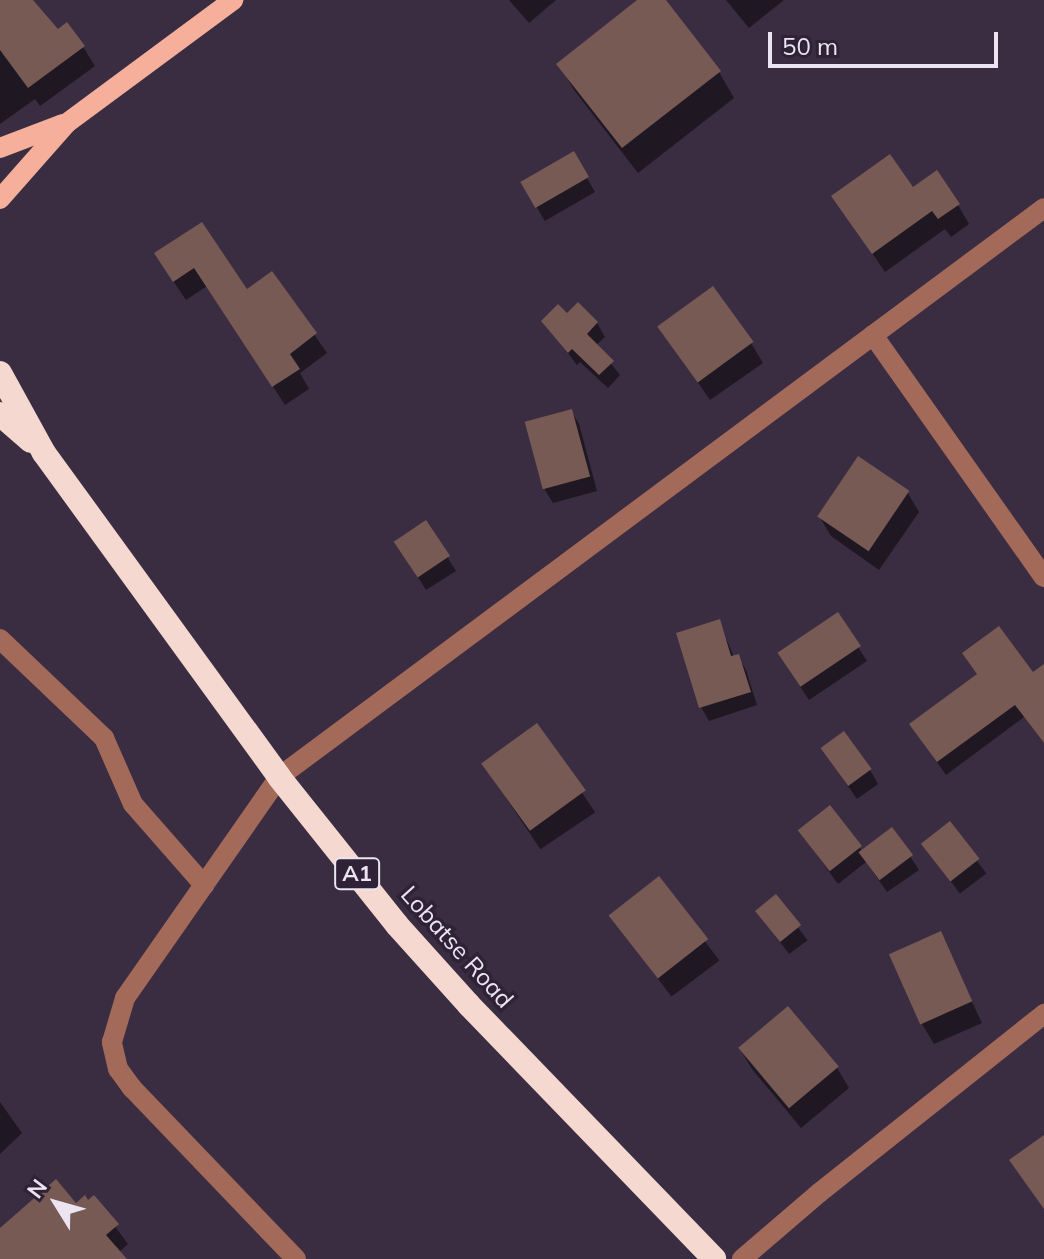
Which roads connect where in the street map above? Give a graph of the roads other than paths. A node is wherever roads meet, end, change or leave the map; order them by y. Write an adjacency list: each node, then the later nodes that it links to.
1 (233, 0): 2 (main road)
2 (67, 123): 3 (main road); 4 (main road)
3 (0, 148)
4 (0, 199)
5 (1044, 208): 6 (street)
6 (873, 335): 10 (street); 12 (street)
7 (0, 373): 9 (highway, Lobatse Road / A1)
8 (0, 414): 9 (highway, Lobatse Road / A1)
9 (44, 453): 12 (highway, Lobatse Road / A1)
10 (1044, 577)
11 (0, 639): 13 (street)
12 (279, 777): 13 (street); 16 (highway, Lobatse Road / A1)
13 (204, 885): 15 (street)
14 (1044, 1014): 17 (street)
15 (288, 1257)
16 (714, 1259)
17 (742, 1259)

